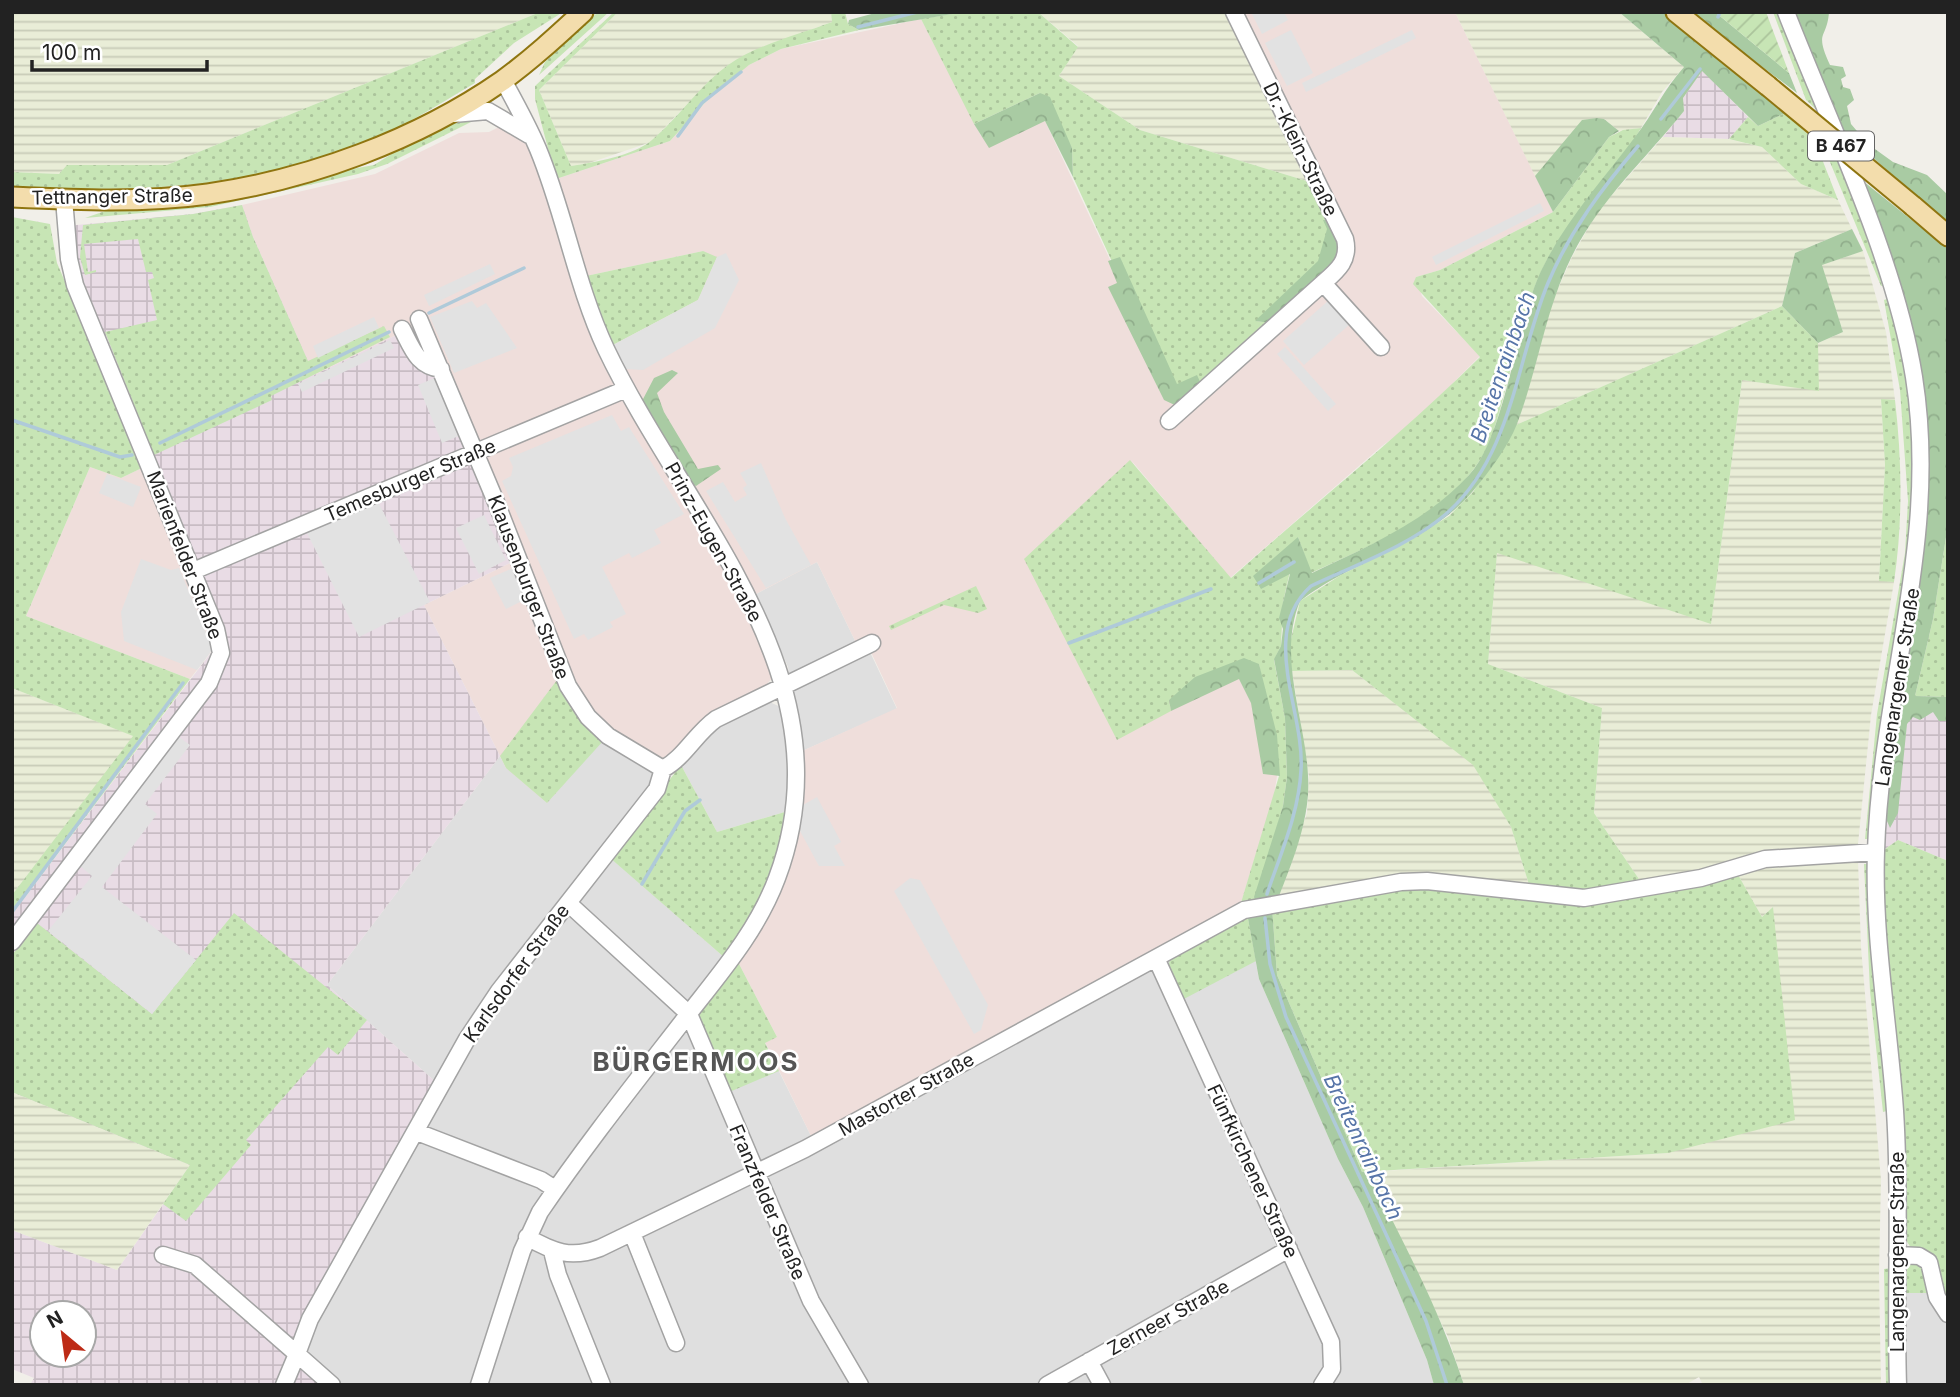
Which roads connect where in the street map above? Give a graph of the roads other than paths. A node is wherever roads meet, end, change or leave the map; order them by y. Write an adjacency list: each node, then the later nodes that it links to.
1 (583, 12): 5 (main road, Tettnanger Straße)
2 (1234, 12): 11 (street, Dr.-Klein-Straße)
3 (1676, 12): 10 (main road, B 467, bridge)
4 (1786, 12): 23 (street, Langenargener Straße)
5 (503, 80): 6 (main road, Tettnanger Straße); 7 (street, Prinz-Eugen-Straße)
6 (440, 116): 7 (street); 9 (main road, Tettnanger Straße)
7 (533, 138): 16 (street, Prinz-Eugen-Straße)
8 (12, 197): 9 (main road, Tettnanger Straße)
9 (64, 199): 19 (street, Marienfelder Straße)
10 (1948, 236)
11 (1323, 283): 14 (street); 17 (street, Dr.-Klein-Straße)
12 (419, 319): 15 (street, Klausenburger Straße)
13 (402, 329): 15 (street)
14 (1381, 347)
15 (441, 369): 18 (street, Klausenburger Straße)
16 (626, 389): 18 (street, Temesburger Straße); 21 (street, Prinz-Eugen-Straße)
17 (1169, 421)
18 (476, 453): 19 (street, Temesburger Straße); 22 (street, Klausenburger Straße)
19 (193, 571): 25 (street, Marienfelder Straße)
20 (872, 643): 21 (street, Karlsdorfer Straße)
21 (785, 686): 22 (street, Karlsdorfer Straße); 27 (street, Prinz-Eugen-Straße)
22 (663, 769): 24 (street, Karlsdorfer Straße)
23 (1876, 852): 26 (street, Mastorter Straße); 36 (street, Langenargener Straße)
24 (568, 903): 27 (street); 28 (street, Karlsdorfer Straße)
25 (12, 942)
26 (1156, 958): 29 (street, Mastorter Straße); 33 (street, Fünfkirchener Straße)
27 (689, 1014): 29 (street, Franzfelder Straße); 30 (street, Prinz-Eugen-Straße)
28 (417, 1132): 30 (street); 39 (street, Karlsdorfer Straße)
29 (755, 1174): 31 (street, Mastorter Straße); 45 (street, Franzfelder Straße)
30 (555, 1189): 32 (street, Prinz-Eugen-Straße)
31 (632, 1233): 34 (street, Mastorter Straße); 38 (street)
32 (527, 1237): 34 (street, Mastorter Straße); 43 (street, Prinz-Eugen-Straße)
33 (1289, 1249): 40 (street, Zerneer Straße); 48 (street, Fünfkirchener Straße)
34 (552, 1251): 44 (street)
35 (163, 1255): 39 (street)
36 (1897, 1255): 37 (street); 49 (street, Langenargener Straße)
37 (1948, 1314)
38 (676, 1343)
39 (297, 1354): 41 (street, Karlsdorfer Straße); 42 (street)
40 (1090, 1361): 46 (street, Zerneer Straße); 47 (street)
41 (284, 1385)
42 (332, 1385)
43 (479, 1385)
44 (602, 1385)
45 (860, 1385)
46 (1047, 1385)
47 (1102, 1385)
48 (1322, 1385)
49 (1898, 1385)

